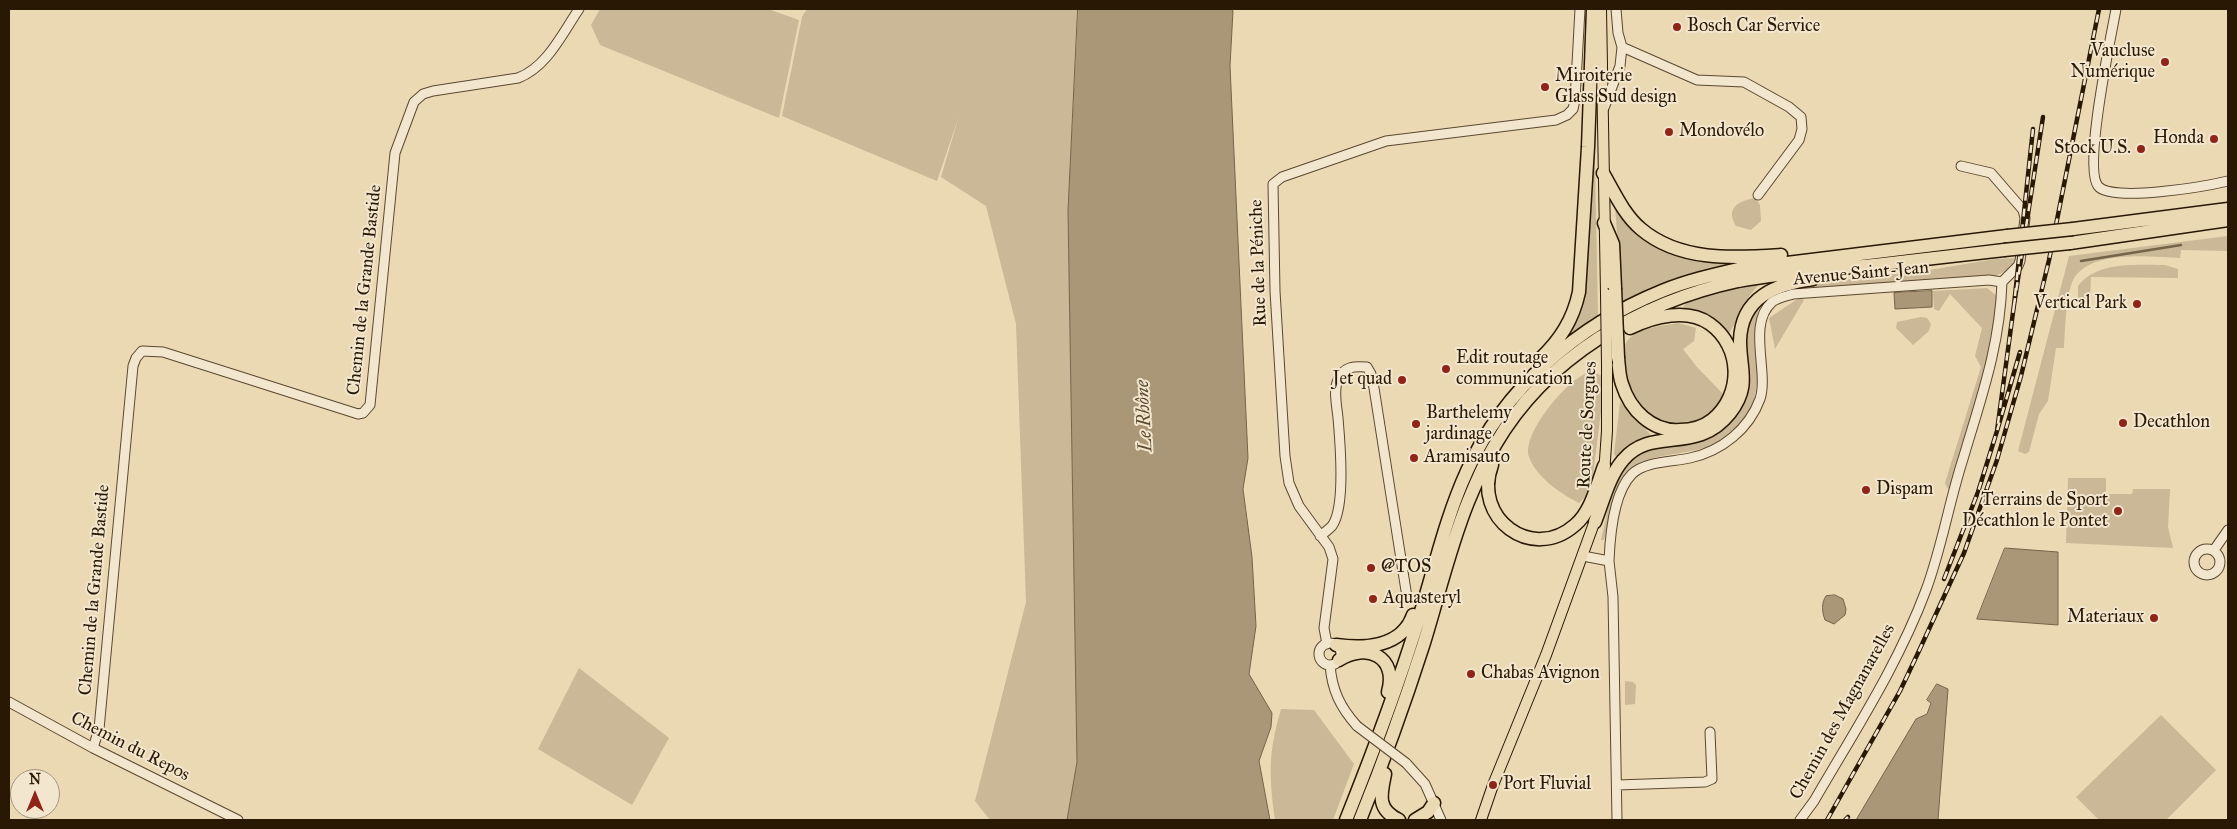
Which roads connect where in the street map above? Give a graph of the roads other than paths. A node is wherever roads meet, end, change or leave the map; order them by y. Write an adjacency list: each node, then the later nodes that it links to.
1 (579, 9): 38 (street, Chemin de la Grande Bastide)
2 (1580, 9): 28 (street, Rue de la Péniche)
3 (1593, 9): 23 (highway)
4 (1601, 9): 8 (main road)
5 (1616, 9): 7 (street)
6 (2116, 9): 11 (street)
7 (1622, 46): 8 (street); 12 (street)
8 (1602, 111): 10 (main road)
9 (1961, 166): 20 (street)
10 (1603, 173): 16 (main road); 18 (highway)
11 (2228, 181)
12 (1758, 195)
13 (2228, 201): 17 (highway)
14 (2228, 209): 17 (highway)
15 (2225, 221): 19 (highway, bridge)
16 (1604, 223): 22 (highway, bridge)
17 (2129, 223): 18 (highway, bridge)
18 (1856, 253): 23 (highway)
19 (1889, 263): 21 (highway); 25 (highway)
20 (2002, 282): 31 (street, Avenue Saint-Jean); 49 (street, Chemin des Magnanarelles)
21 (1571, 358): 22 (highway); 24 (highway); 37 (highway)
22 (1613, 361): 24 (main road, Route de Sorgues)
23 (1484, 439): 27 (highway)
24 (1604, 466): 25 (main road, Route de Sorgues)
25 (1596, 522): 30 (main road, Route de Sorgues)
26 (2228, 530): 29 (street)
27 (1443, 532): 33 (highway); 42 (highway)
28 (1320, 536): 32 (street); 33 (street)
29 (2214, 550)
30 (1583, 556): 31 (street); 47 (main road, Route de Sorgues)
31 (1608, 561): 39 (street, Avenue Saint-Jean)
32 (1408, 598)
33 (1331, 645): 34 (street); 34 (street)
34 (1335, 663): 40 (street, bridge); 42 (highway)
35 (9, 702): 38 (street, Chemin du Repos)
36 (1710, 732): 39 (street)
37 (1392, 739): 43 (highway); 44 (highway)
38 (93, 748): 41 (street, Chemin du Repos)
39 (1617, 785): 48 (street, Avenue Saint-Jean)
40 (1434, 803): 45 (highway); 46 (street)
41 (238, 820)
42 (1346, 820)
43 (1360, 820)
44 (1399, 820)
45 (1415, 820)
46 (1441, 820)
47 (1481, 820)
48 (1617, 820)
49 (1800, 820)

